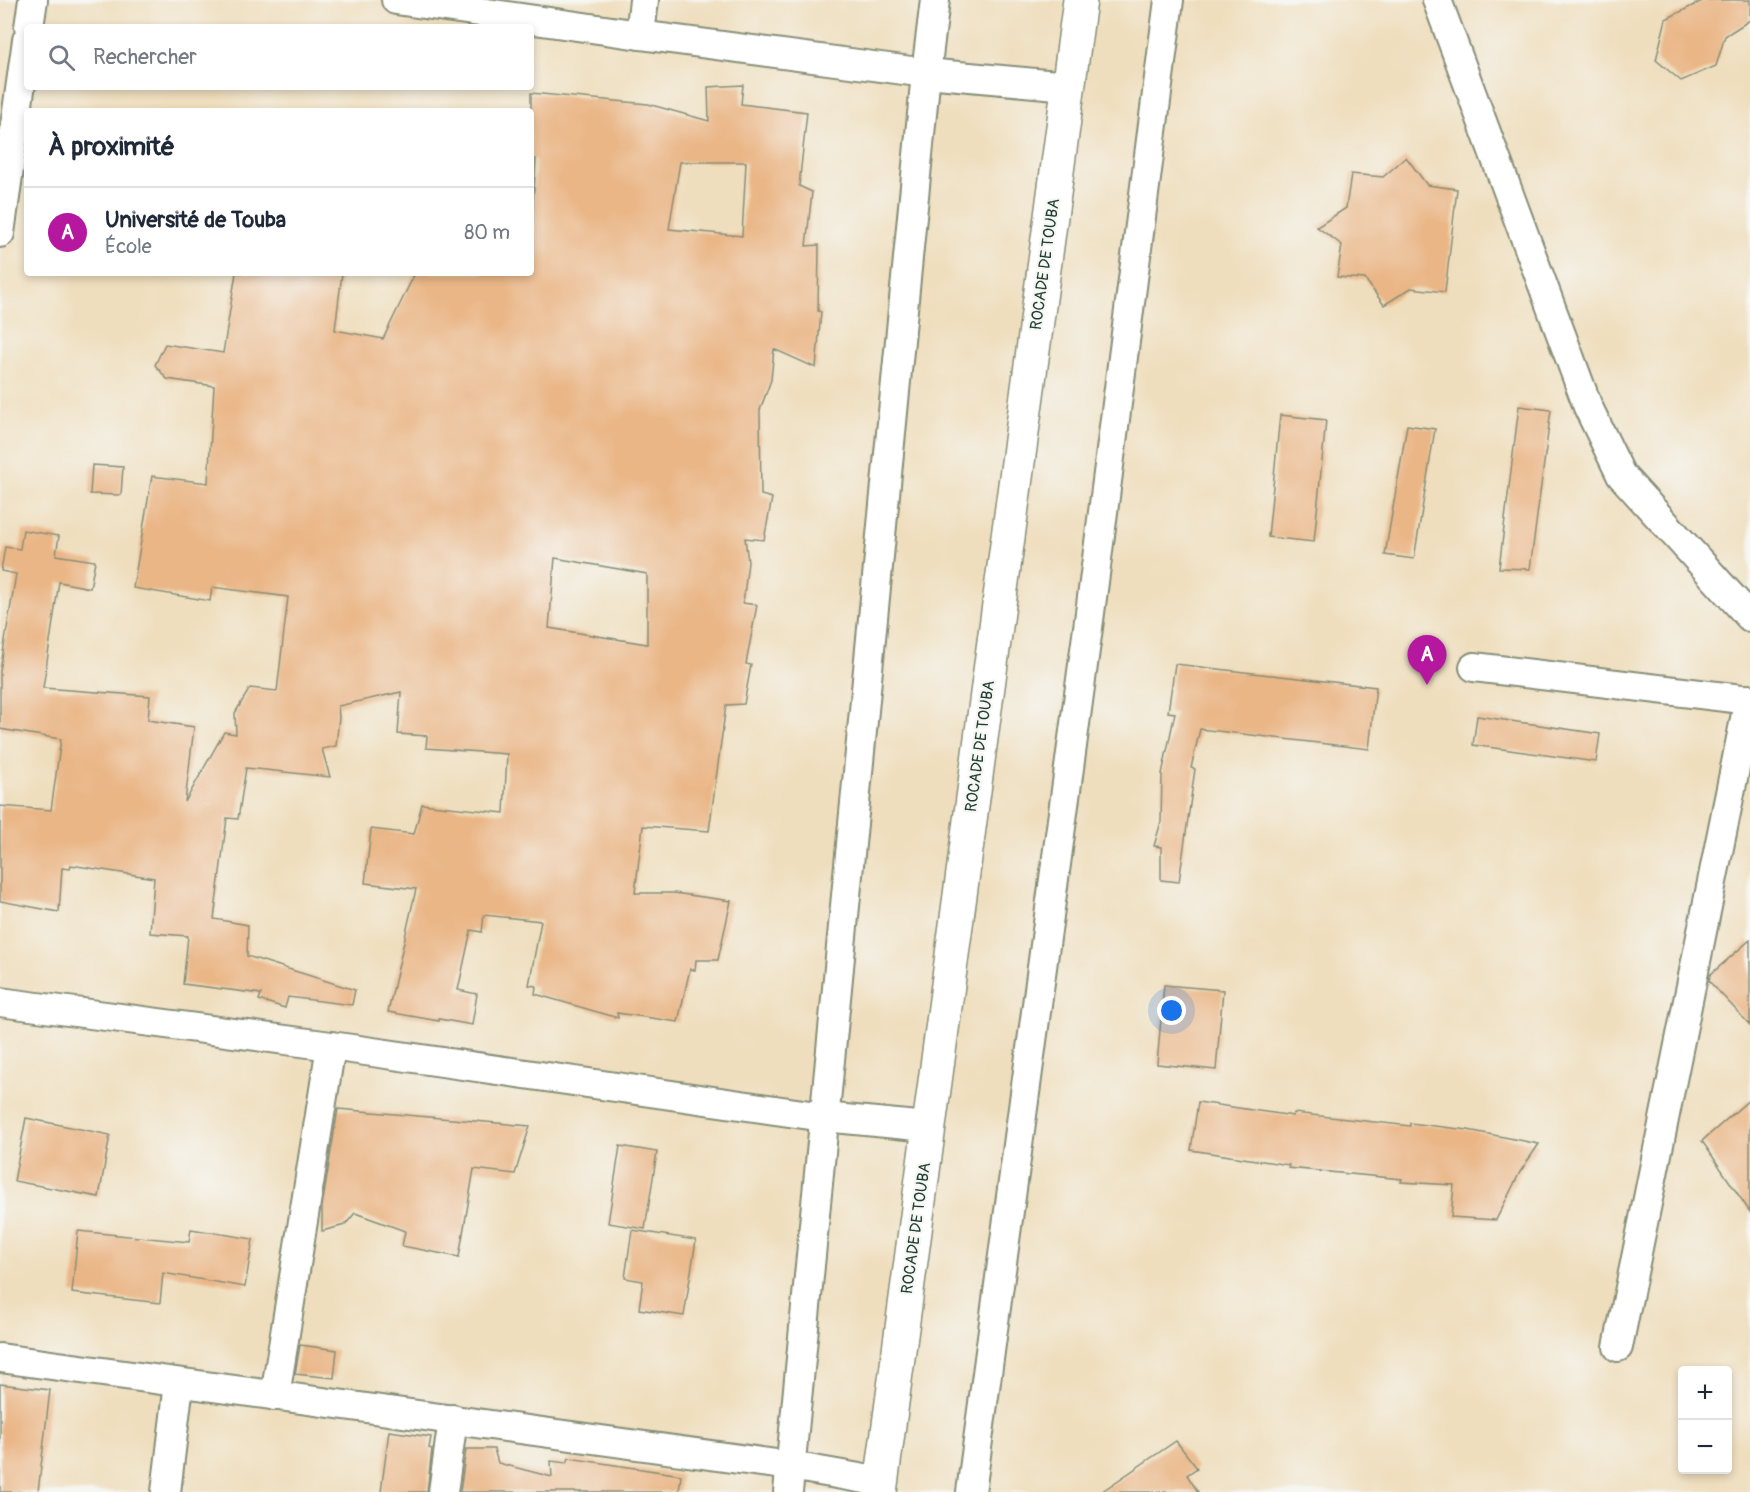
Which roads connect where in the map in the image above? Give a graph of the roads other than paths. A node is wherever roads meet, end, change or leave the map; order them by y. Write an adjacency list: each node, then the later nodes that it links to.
1 (33, 0): 8 (street)
2 (396, 0): 9 (street)
3 (644, 0): 9 (street)
4 (935, 0): 11 (street)
5 (1080, 0): 12 (main road, ROCADE DE TOUBA)
6 (1169, 0): 30 (street)
7 (1437, 0): 14 (street)
8 (29, 24)
9 (640, 35): 11 (street)
10 (24, 61): 13 (street)
11 (926, 72): 12 (street); 19 (street)
12 (1068, 86): 20 (main road, ROCADE DE TOUBA)
13 (0, 233)
14 (1750, 616)
15 (1474, 667): 16 (street)
16 (1749, 699): 21 (street)
17 (0, 1002): 18 (street)
18 (331, 1046): 19 (street); 24 (street)
19 (824, 1117): 20 (street); 26 (street)
20 (928, 1127): 27 (main road, ROCADE DE TOUBA)
21 (1618, 1347)
22 (0, 1358): 23 (street)
23 (179, 1383): 24 (street); 28 (street)
24 (275, 1396): 25 (street)
25 (453, 1419): 26 (street); 29 (street)
26 (790, 1479): 27 (street)
27 (881, 1487)
28 (166, 1492)
29 (443, 1492)
30 (971, 1492)

